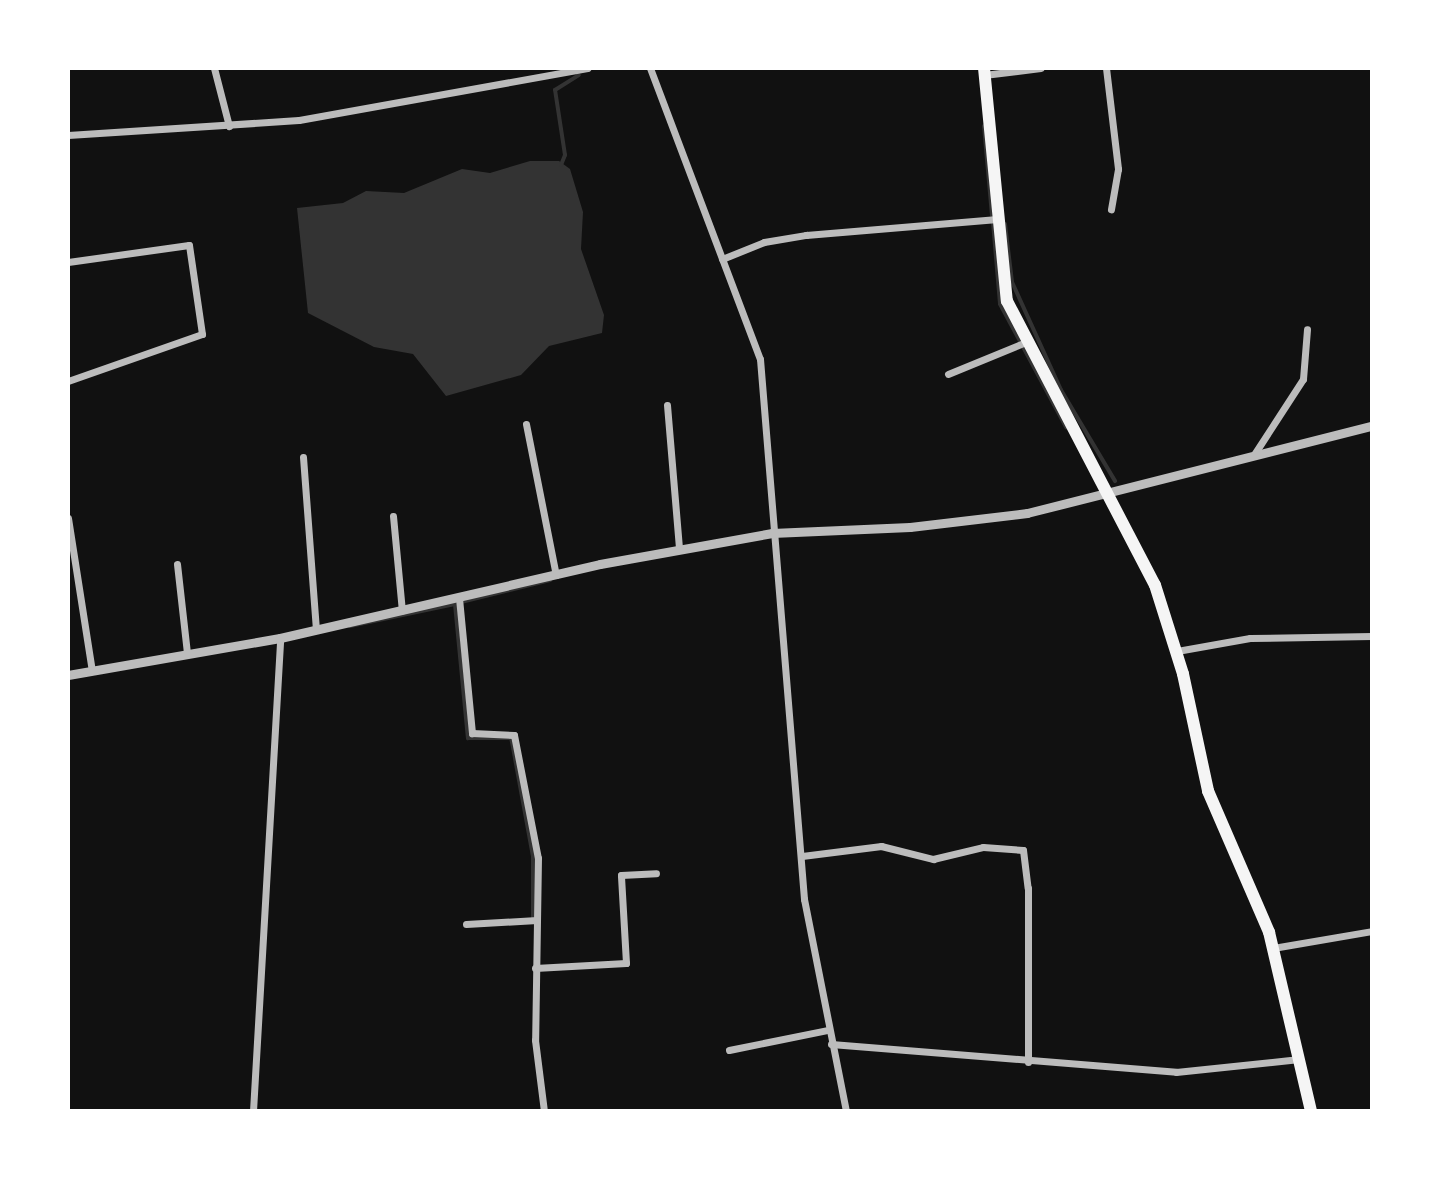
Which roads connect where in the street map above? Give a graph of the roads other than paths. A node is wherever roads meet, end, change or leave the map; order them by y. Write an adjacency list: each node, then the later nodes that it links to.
1 (214, 68): 7 (street)
2 (587, 68): 7 (street)
3 (650, 68): 11 (street)
4 (1041, 68): 6 (street)
5 (1106, 68): 9 (street)
6 (987, 72): 10 (main road)
7 (229, 126): 8 (street)
8 (68, 135)
9 (1111, 209)
10 (997, 219): 11 (street); 14 (main road)
11 (722, 259): 25 (street)
12 (68, 262): 16 (street)
13 (1307, 329): 20 (street)
14 (1026, 342): 15 (street); 22 (main road)
15 (948, 374)
16 (68, 381)
17 (667, 405): 26 (street)
18 (526, 424): 28 (street)
19 (1372, 426): 20 (street)
20 (1255, 453): 22 (street)
21 (303, 457): 31 (street)
22 (1111, 493): 25 (street); 34 (main road)
23 (393, 516): 30 (street)
24 (68, 518): 36 (street)
25 (772, 533): 26 (street); 38 (street)
26 (679, 549): 28 (street)
27 (177, 564): 35 (street)
28 (556, 575): 29 (street)
29 (459, 598): 30 (street); 40 (street)
30 (402, 611): 31 (street)
31 (316, 630): 33 (street)
32 (1372, 636): 34 (street)
33 (280, 638): 35 (street); 50 (street)
34 (1177, 651): 43 (main road)
35 (187, 653): 36 (street)
36 (92, 671): 37 (street)
37 (68, 675)
38 (802, 856): 45 (street); 49 (street)
39 (656, 873): 44 (street)
40 (537, 920): 41 (street); 44 (street)
41 (466, 924)
42 (1372, 931): 43 (street)
43 (1273, 948): 48 (main road)
44 (535, 968): 51 (street)
45 (827, 1030): 46 (street); 47 (street)
46 (831, 1044): 49 (street); 52 (street)
47 (729, 1050)
48 (1299, 1059): 49 (street); 53 (main road)
49 (1028, 1062)
50 (253, 1111)
51 (544, 1111)
52 (846, 1111)
53 (1311, 1111)

